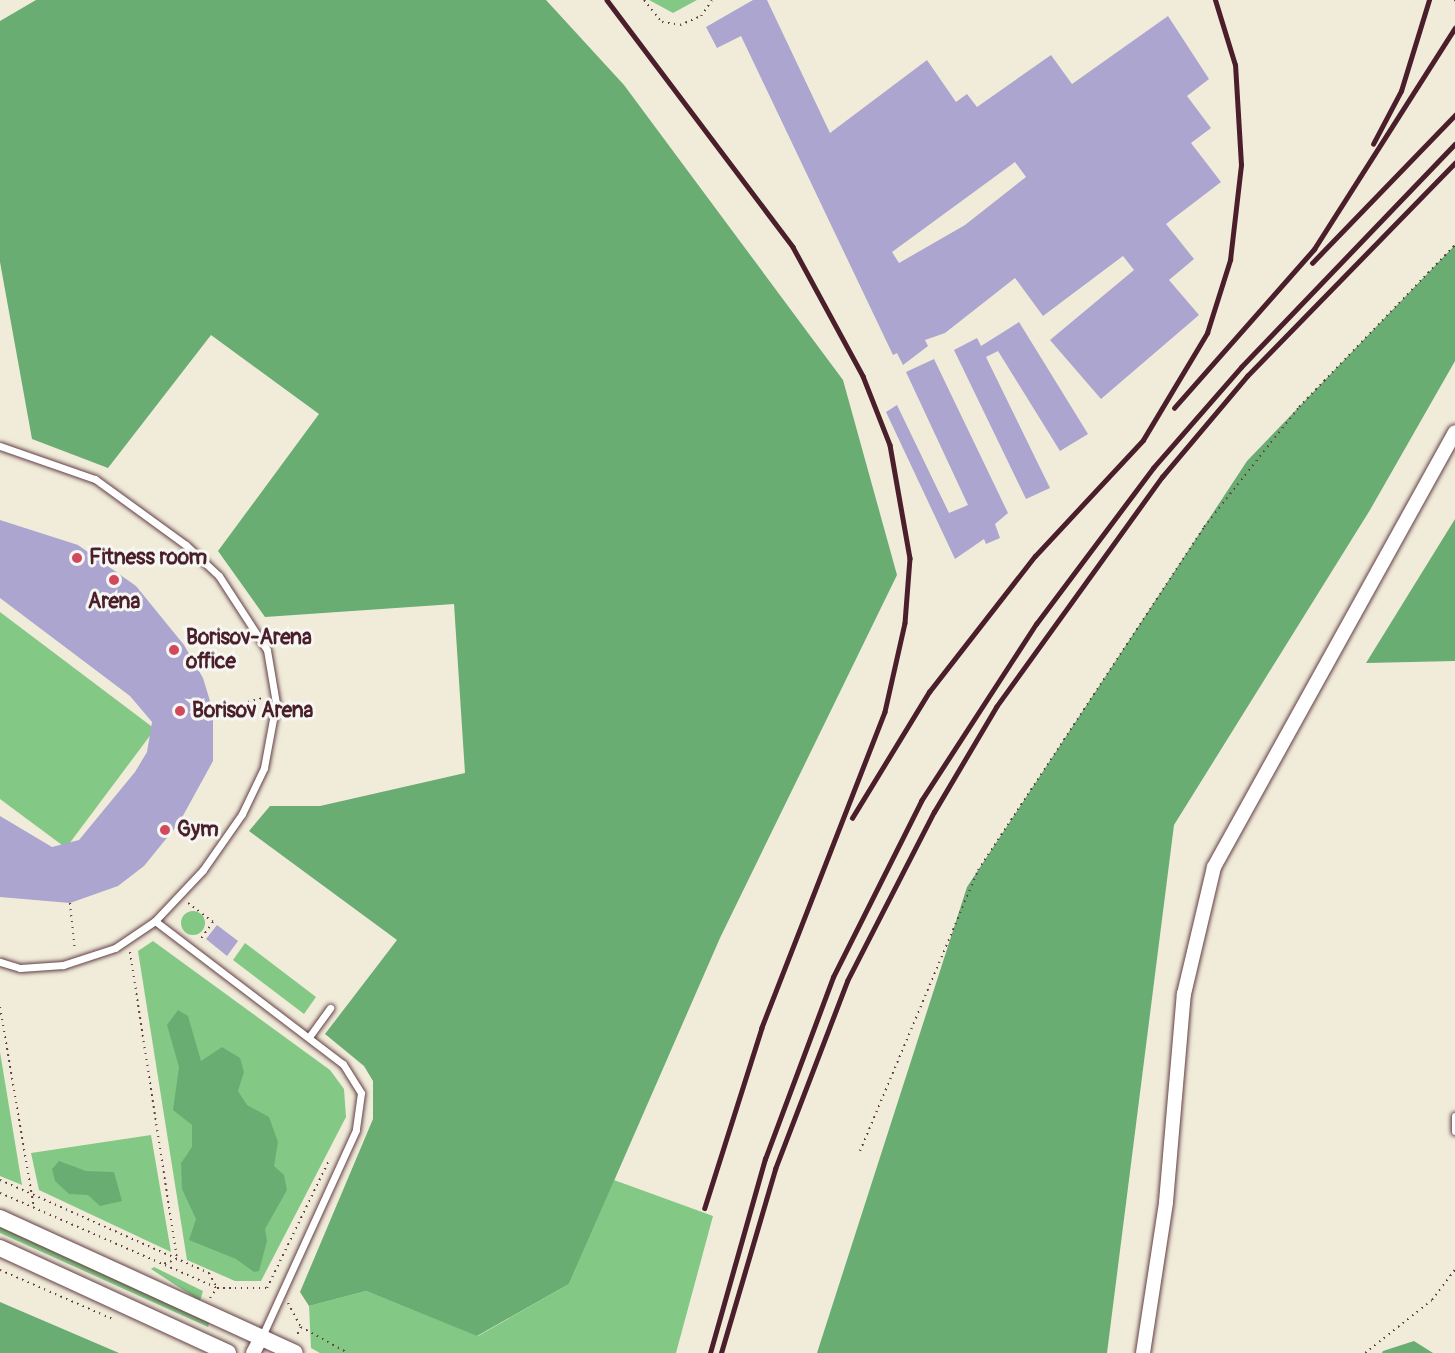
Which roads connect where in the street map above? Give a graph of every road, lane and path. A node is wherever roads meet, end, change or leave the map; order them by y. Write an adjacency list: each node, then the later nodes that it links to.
1 (644, 0): 2 (path)
2 (712, 0)
3 (1455, 245): 20 (path)
4 (1455, 432): 44 (street)
5 (0, 446): 10 (lane)
6 (263, 698): 7 (path)
7 (213, 711)
8 (186, 901): 11 (path)
9 (70, 903): 13 (path)
10 (155, 921): 14 (lane); 17 (lane)
11 (200, 940)
12 (129, 950): 28 (path)
13 (75, 951)
14 (0, 962)
15 (0, 1007): 24 (path)
16 (330, 1008): 17 (lane)
17 (309, 1037): 39 (lane)
18 (1455, 1116): 19 (lane)
19 (1455, 1131)
20 (860, 1151)
21 (332, 1155): 34 (path)
22 (0, 1180): 24 (path)
23 (0, 1193): 25 (path)
24 (32, 1193): 25 (path); 28 (path)
25 (34, 1208): 29 (path)
26 (0, 1218): 39 (street)
27 (0, 1248): 41 (street)
28 (177, 1259): 29 (path); 34 (path)
29 (161, 1264): 34 (path)
30 (1455, 1269): 32 (path)
31 (0, 1270): 37 (path)
32 (1451, 1275): 33 (path); 45 (path)
33 (1455, 1276)
34 (217, 1288): 35 (path)
35 (209, 1300)
36 (288, 1303): 38 (path)
37 (118, 1321)
38 (301, 1327): 40 (path); 43 (path)
39 (262, 1336): 40 (street); 42 (street)
40 (295, 1347)
41 (228, 1353)
42 (253, 1353)
43 (348, 1353)
44 (1143, 1353)
45 (1365, 1353)

